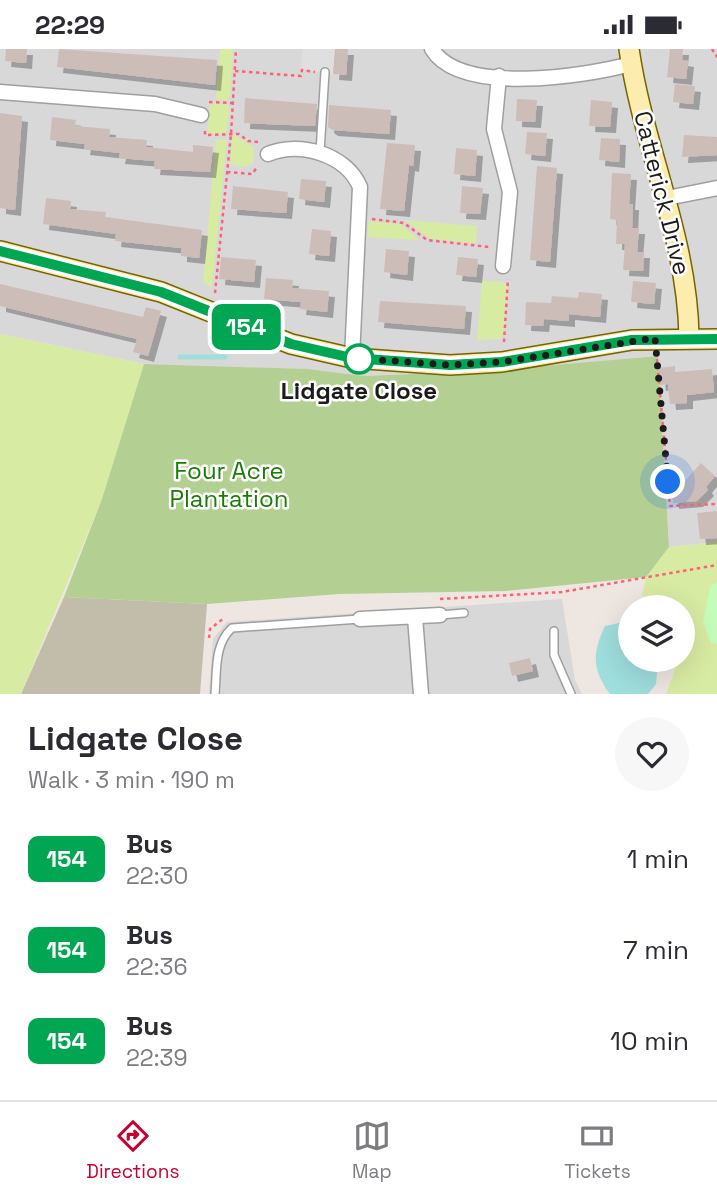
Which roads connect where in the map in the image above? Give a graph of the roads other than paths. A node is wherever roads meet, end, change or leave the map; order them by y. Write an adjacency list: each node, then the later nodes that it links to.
1 (432, 49): 4 (street)
2 (630, 57): 4 (street); 10 (street, Catterick Drive)
3 (325, 72): 7 (lane)
4 (499, 76): 12 (street)
5 (0, 92): 6 (street)
6 (201, 115)
7 (320, 152): 8 (street); 15 (street)
8 (268, 154)
9 (717, 188): 10 (street)
10 (667, 198): 13 (street, Catterick Drive)
11 (0, 251): 15 (street)
12 (503, 266)
13 (690, 338): 14 (street); 15 (street)
14 (717, 339)
15 (352, 358)
16 (464, 613): 17 (lane)
17 (440, 615): 18 (street)
18 (415, 617): 19 (street); 22 (street)
19 (360, 618): 21 (lane)
20 (554, 631): 23 (lane)
21 (215, 694)
22 (421, 694)
23 (571, 694)

